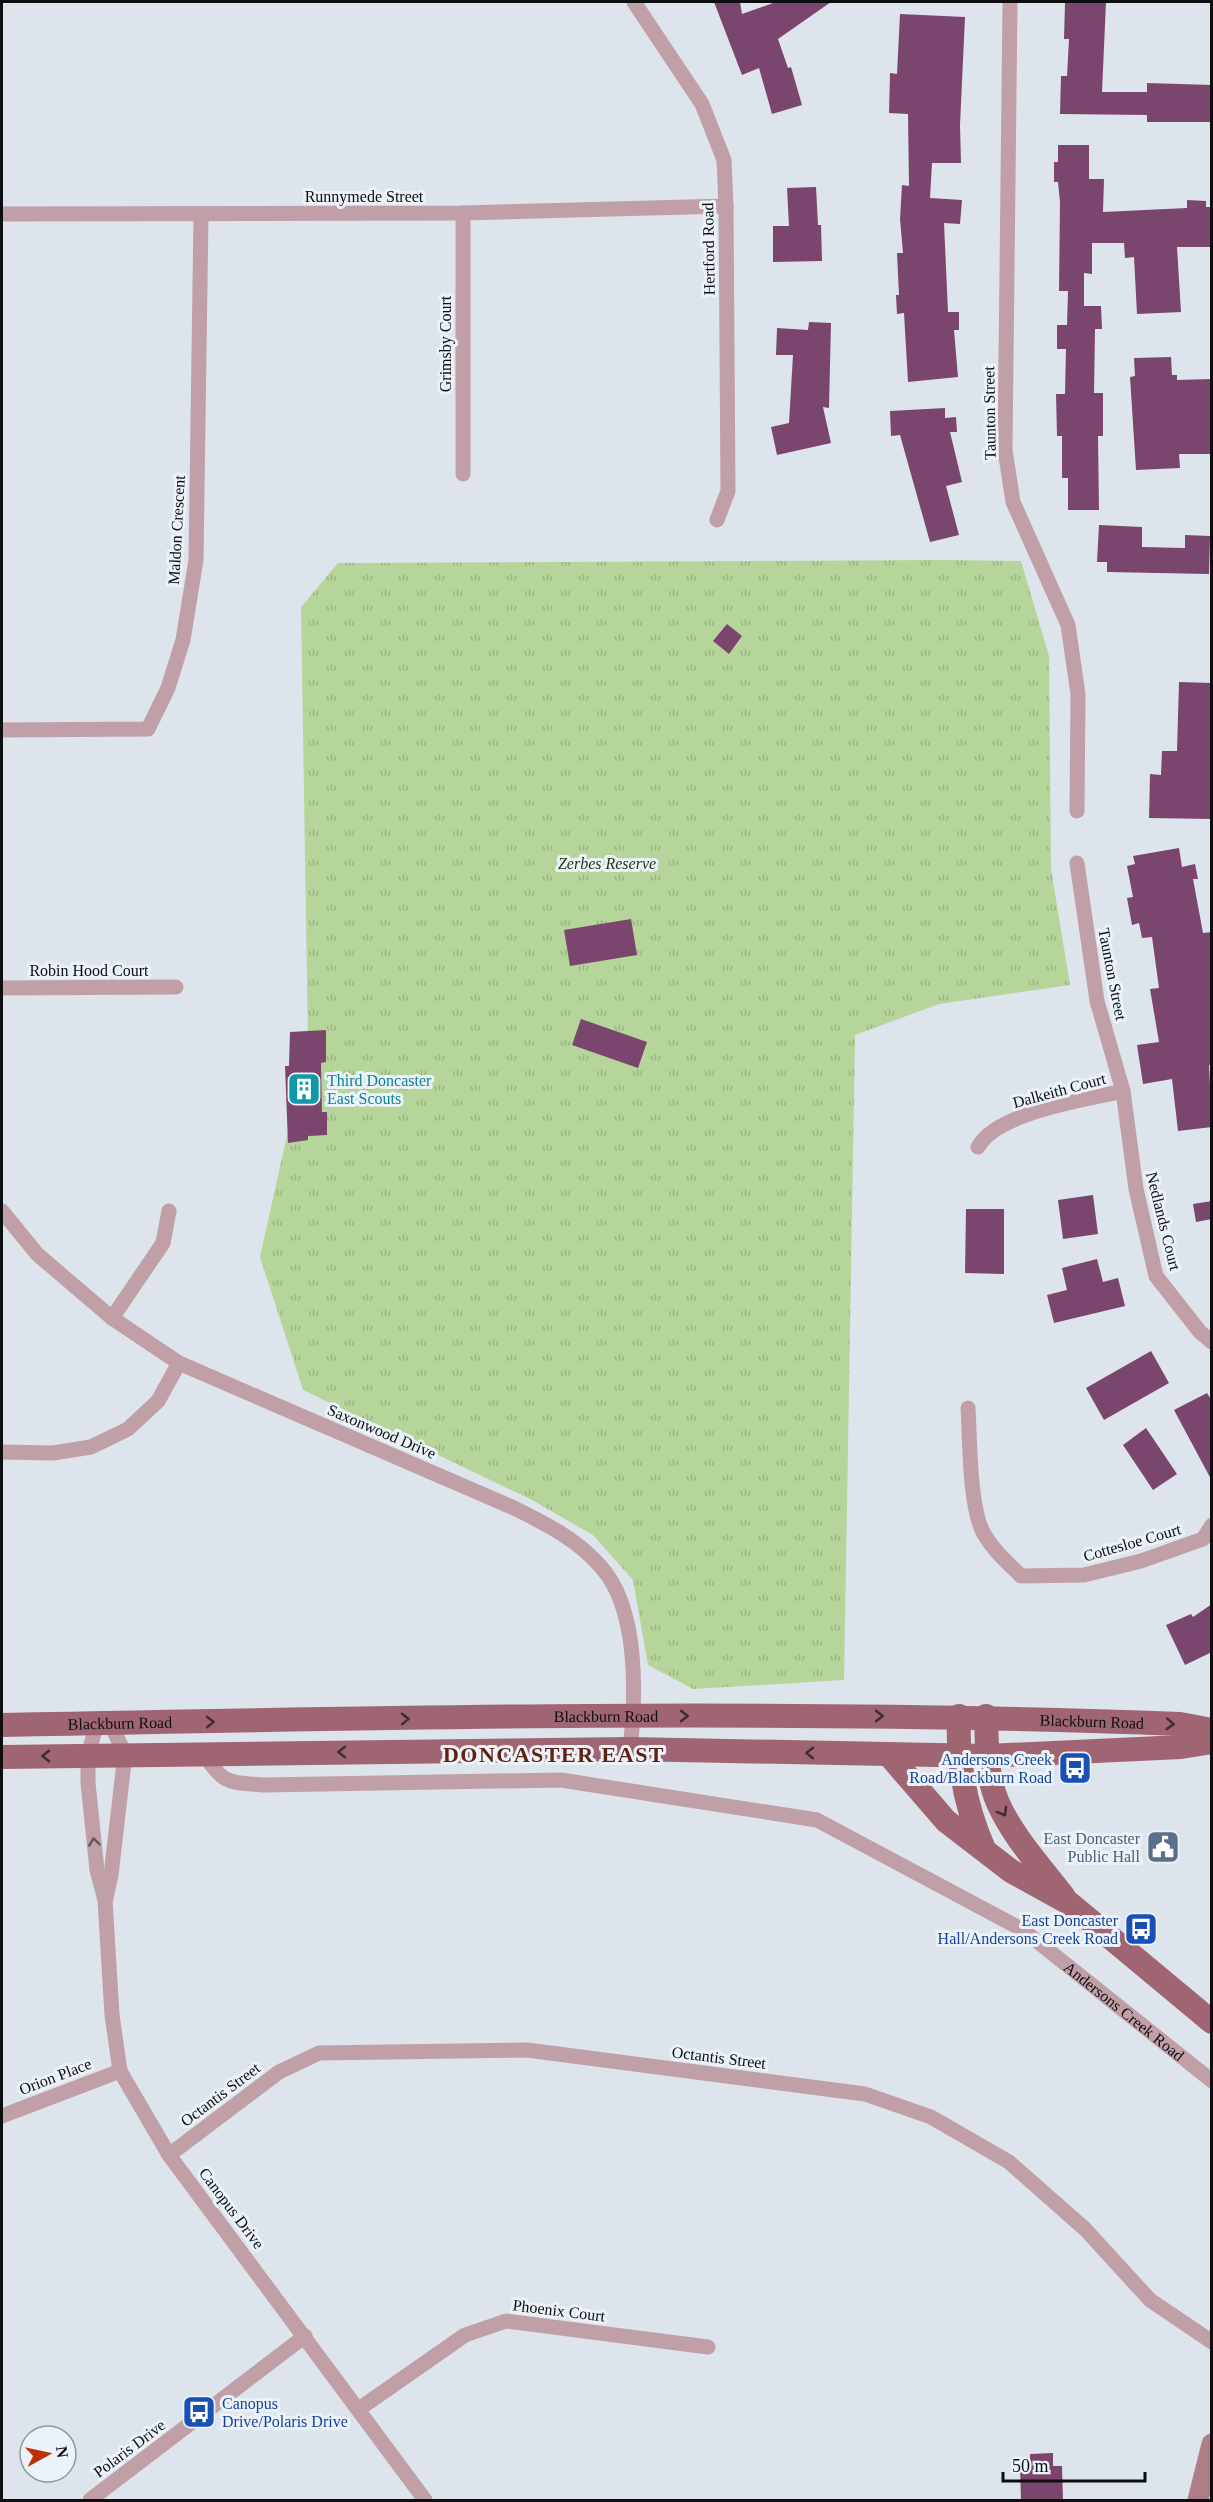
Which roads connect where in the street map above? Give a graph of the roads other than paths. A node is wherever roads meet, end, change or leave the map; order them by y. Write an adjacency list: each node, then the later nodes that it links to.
1 (634, 2): 3 (street, Hertford Road)
2 (1010, 2): 10 (street, Taunton Street)
3 (726, 206): 4 (street, Runnymede Street); 8 (street, Hertford Road)
4 (463, 213): 6 (street, Runnymede Street); 7 (street, Grimsby Court)
5 (2, 214): 6 (street, Runnymede Street)
6 (201, 215): 9 (street, Maldon Crescent)
7 (464, 474)
8 (717, 520)
9 (2, 730)
10 (1077, 811)
11 (1077, 863): 14 (street, Taunton Street)
12 (176, 987): 13 (street, Robin Hood Court)
13 (2, 988)
14 (1123, 1091): 15 (street, Dalkeith Court); 19 (street, Nedlands Court)
15 (978, 1146)
16 (2, 1211): 18 (street, Saxonwood Drive)
17 (169, 1211): 18 (street)
18 (112, 1318): 20 (street, Saxonwood Drive)
19 (1212, 1342)
20 (179, 1363): 22 (street); 24 (street, Saxonwood Drive)
21 (968, 1408): 23 (street, Cottesloe Court)
22 (2, 1452)
23 (1212, 1525)
24 (634, 1716): 25 (main road, Blackburn Road, one-way to 25); 27 (main road, Blackburn Road, one-way to 24); 31 (street, Saxonwood Drive)
25 (959, 1716): 26 (main road, Blackburn Road); 36 (main road)
26 (986, 1716): 29 (main road, Blackburn Road, one-way to 29); 37 (main road)
27 (103, 1723): 28 (main road, Blackburn Road); 33 (street); 34 (street, Canopus Drive)
28 (2, 1725)
29 (1212, 1730)
30 (1212, 1742): 37 (main road, Blackburn Road)
31 (630, 1749): 32 (main road, Blackburn Road, one-way to 32); 35 (main road, Blackburn Road, one-way to 31)
32 (204, 1753): 33 (main road, Blackburn Road); 44 (street, Andersons Creek Road)
33 (125, 1754): 34 (main road, Blackburn Road); 40 (street, Canopus Drive)
34 (88, 1755): 38 (main road, Blackburn Road, one-way to 38); 40 (street, Canopus Drive, one-way to 34)
35 (889, 1755): 36 (main road, Blackburn Road); 39 (main road)
36 (958, 1755): 37 (main road, Blackburn Road); 39 (main road)
37 (987, 1756): 41 (main road, one-way to 41)
38 (2, 1757)
39 (984, 1849): 41 (main road)
40 (105, 1899): 43 (street, Canopus Drive)
41 (1069, 1904): 42 (main road)
42 (1212, 2022)
43 (120, 2071): 45 (street, Orion Place); 46 (street, Canopus Drive)
44 (1212, 2081)
45 (2, 2116)
46 (169, 2155): 47 (street, Canopus Drive); 48 (street, Octantis Street)
47 (305, 2336): 50 (street, Canopus Drive); 52 (street, Polaris Drive)
48 (1212, 2342)
49 (708, 2347): 50 (street, Phoenix Court)
50 (358, 2409): 53 (street, Canopus Drive)
51 (1212, 2444): 54 (street)
52 (90, 2500)
53 (425, 2500)
54 (1198, 2500)

